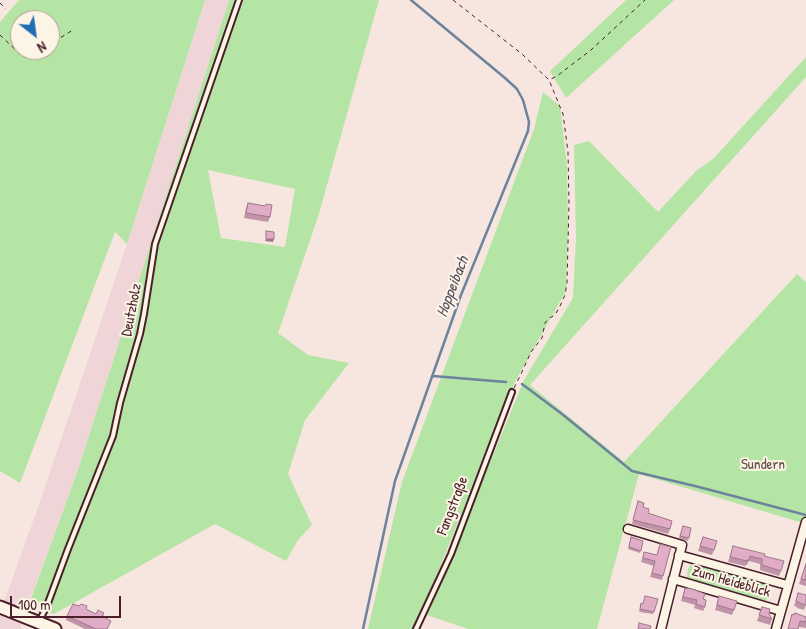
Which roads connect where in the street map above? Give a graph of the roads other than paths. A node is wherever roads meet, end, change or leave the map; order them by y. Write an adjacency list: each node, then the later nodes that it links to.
1 (238, 0): 10 (lane, Deutzholz)
2 (512, 392): 12 (lane, Fangstraße)
3 (806, 522): 7 (street)
4 (628, 529): 5 (street)
5 (680, 555): 6 (street); 7 (street, Zum Heideblick)
6 (673, 579): 9 (street, Zum Heideblick); 13 (street)
7 (787, 585): 9 (street)
8 (0, 606): 10 (main road)
9 (781, 611): 14 (street)
10 (39, 622): 11 (main road)
11 (56, 629)
12 (416, 629)
13 (661, 629)
14 (776, 629)

